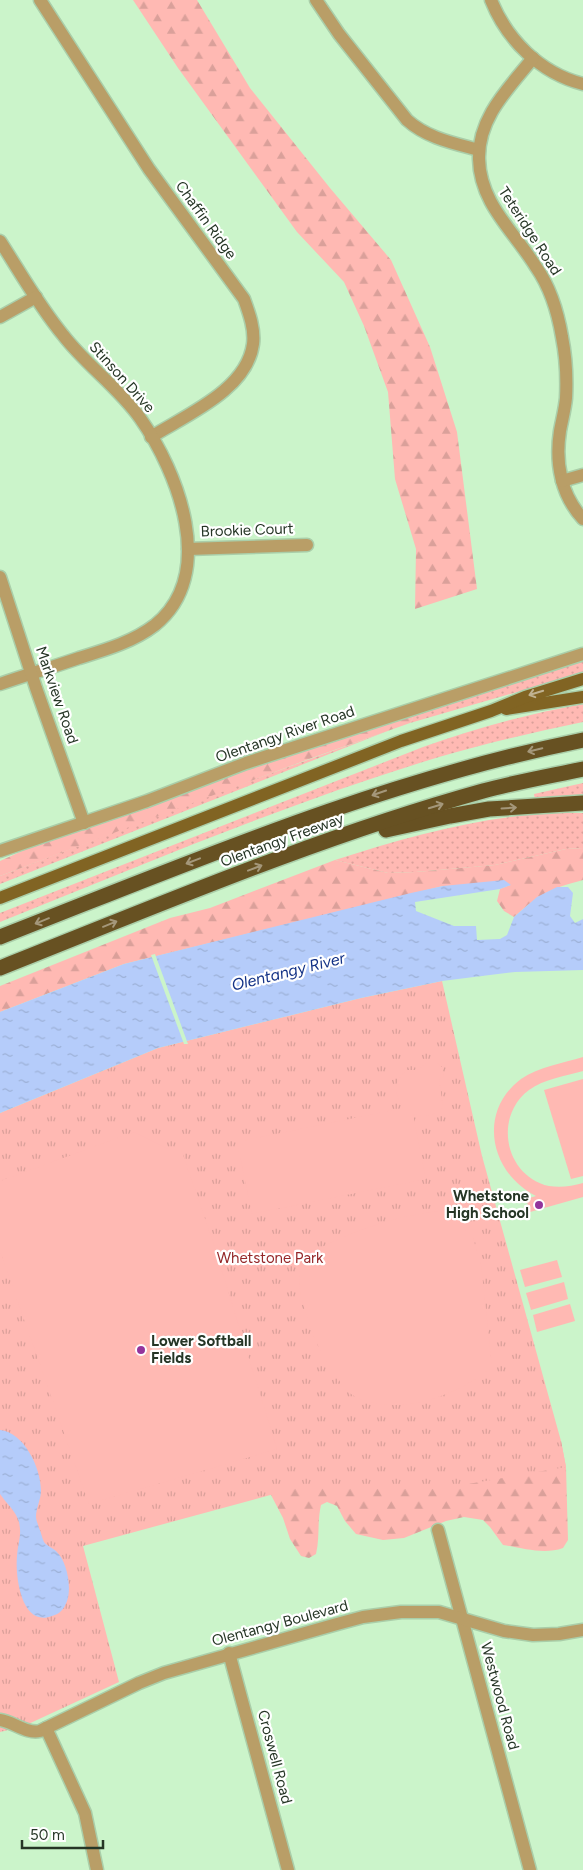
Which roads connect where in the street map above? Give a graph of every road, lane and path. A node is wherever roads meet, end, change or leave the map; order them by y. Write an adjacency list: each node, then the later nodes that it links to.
1 (40, 0): 10 (street, Chaffin Ridge)
2 (316, 0): 6 (street)
3 (491, 0): 4 (street)
4 (533, 58): 5 (street); 6 (street, Teteridge Road)
5 (583, 84)
6 (479, 150): 12 (street, Teteridge Road)
7 (0, 241): 8 (street, Stinson Drive)
8 (36, 297): 9 (street); 10 (street, Stinson Drive)
9 (0, 317)
10 (151, 437): 15 (street, Stinson Drive)
11 (583, 475): 12 (street)
12 (562, 481): 13 (street, Teteridge Road)
13 (583, 520)
14 (307, 545): 15 (street, Brookie Court)
15 (188, 549): 18 (street, Stinson Drive)
16 (0, 577): 18 (street, Markview Road)
17 (583, 654): 26 (street, Olentangy River Road)
18 (32, 674): 20 (street, Stinson Drive); 26 (street, Markview Road)
19 (583, 679): 22 (main road, one-way to 22)
20 (0, 684)
21 (583, 697): 22 (main road)
22 (491, 711): 29 (main road)
23 (583, 740): 30 (highway, Olentangy Freeway, one-way to 30)
24 (583, 769): 28 (highway, Olentangy Freeway, one-way to 24)
25 (583, 803): 28 (highway, one-way to 25)
26 (84, 823): 27 (street, Olentangy River Road)
27 (0, 851)
28 (290, 854): 31 (highway, Olentangy Freeway, one-way to 28)
29 (0, 898)
30 (0, 938)
31 (0, 968)
32 (438, 1530): 33 (street, Westwood Road)
33 (462, 1620): 34 (street, Olentangy Boulevard); 35 (street, Olentangy Boulevard); 40 (street, Westwood Road)
34 (583, 1630)
35 (229, 1653): 37 (street, Olentangy Boulevard); 39 (street, Croswell Road)
36 (0, 1720): 37 (street, Olentangy Boulevard)
37 (46, 1728): 38 (street)
38 (97, 1870)
39 (288, 1870)
40 (530, 1870)

